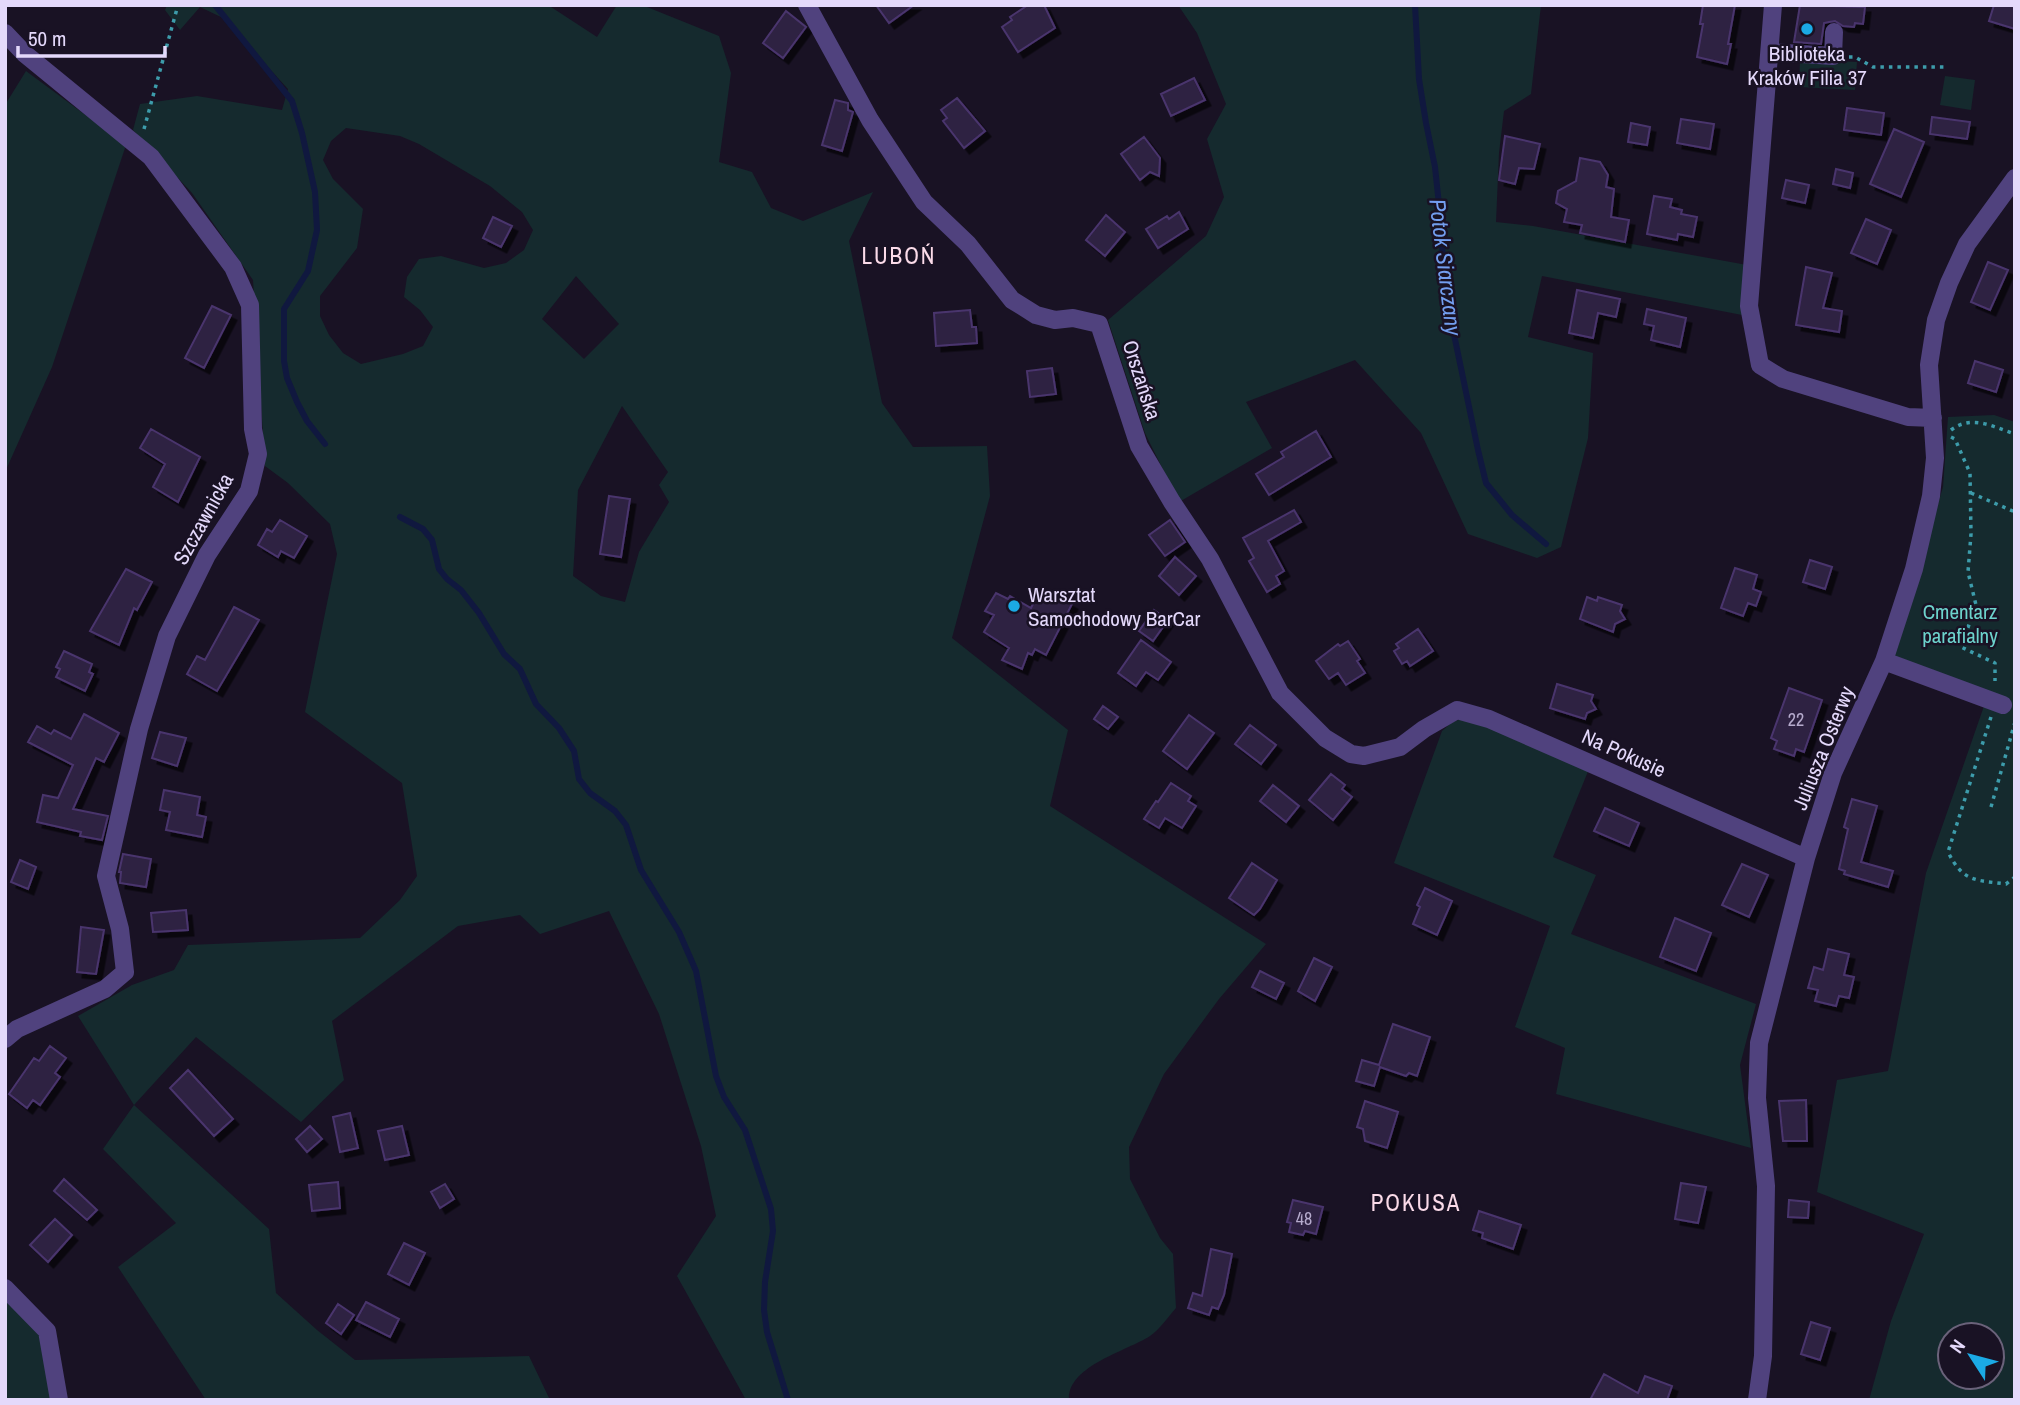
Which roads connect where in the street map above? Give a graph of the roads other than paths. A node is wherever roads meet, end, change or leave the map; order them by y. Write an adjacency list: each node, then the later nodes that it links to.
1 (807, 5): 10 (street, Orszańska)
2 (1773, 5): 5 (street)
3 (1834, 32): 5 (street)
4 (5, 33): 12 (street, Szczawnicka)
5 (1770, 52): 7 (street)
6 (2015, 178): 7 (street, Juliusza Osterwy)
7 (1934, 418): 8 (street, Juliusza Osterwy)
8 (1884, 661): 9 (street); 11 (street, Juliusza Osterwy)
9 (1999, 703)
10 (1424, 729): 11 (street, Na Pokusie)
11 (1806, 858): 15 (street, Juliusza Osterwy)
12 (5, 1039)
13 (5, 1288): 14 (street)
14 (59, 1400)
15 (1757, 1400)

